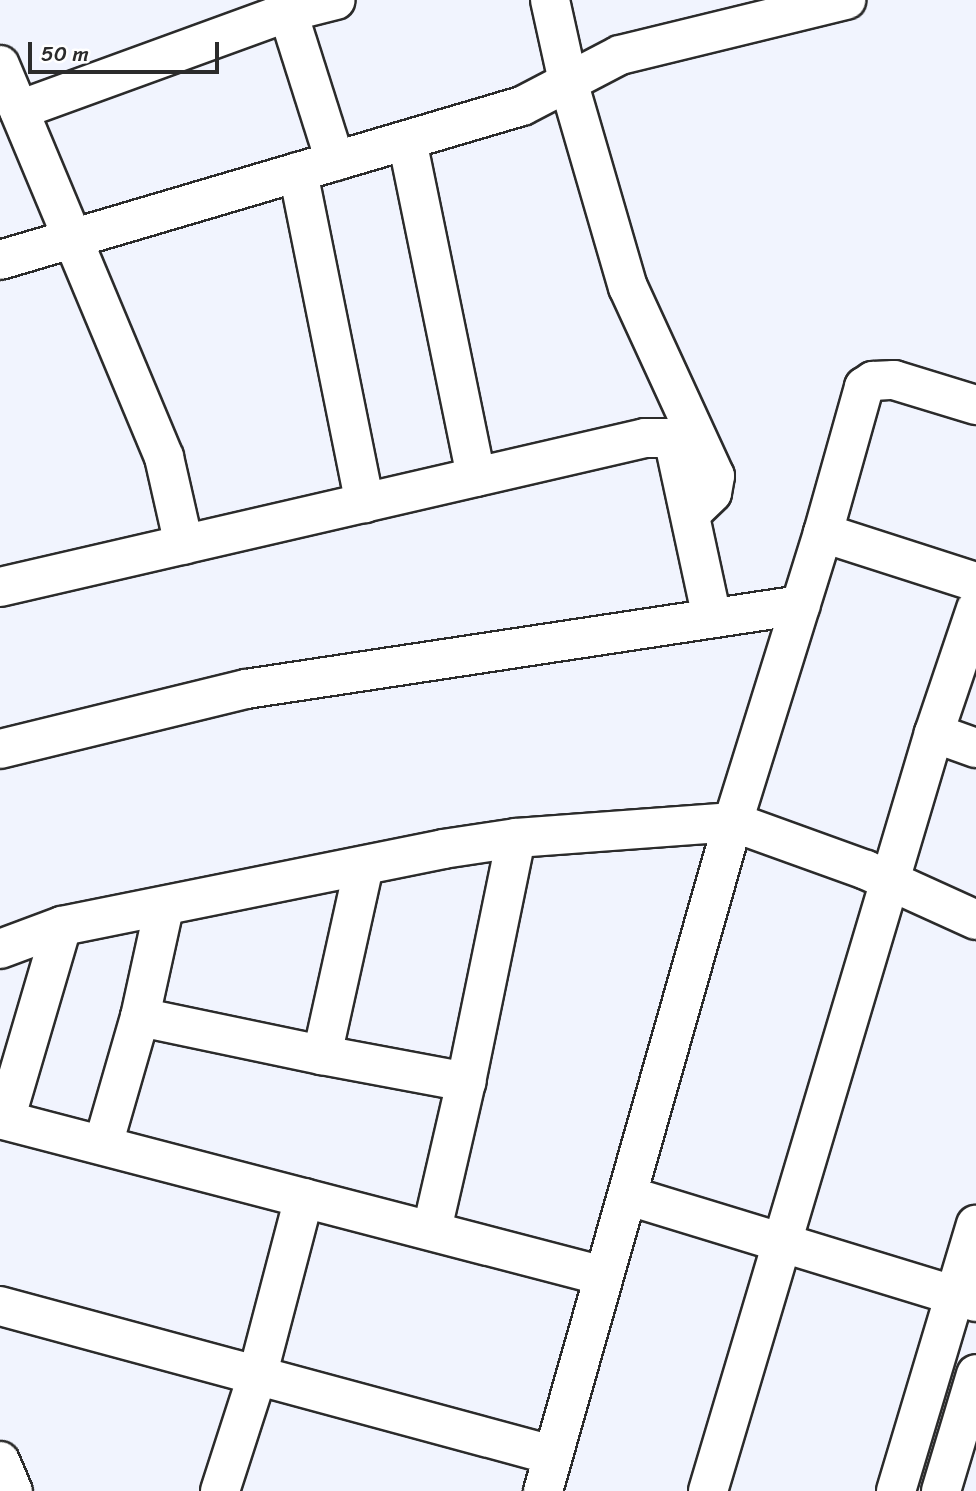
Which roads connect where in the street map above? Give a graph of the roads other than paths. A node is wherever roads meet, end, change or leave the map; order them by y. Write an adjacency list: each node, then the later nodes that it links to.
1 (336, 0): 4 (street)
2 (550, 0): 6 (street)
3 (846, 0): 6 (street)
4 (286, 6): 7 (street); 9 (street)
5 (0, 65): 7 (street)
6 (568, 81): 8 (street); 16 (street)
7 (19, 110): 11 (street)
8 (407, 140): 9 (street); 14 (street)
9 (335, 161): 10 (street)
10 (298, 172): 11 (street); 15 (street)
11 (74, 238): 12 (street); 18 (street)
12 (0, 260)
13 (976, 405): 17 (street)
14 (476, 477): 15 (street); 16 (street)
15 (366, 503): 18 (street)
16 (690, 514): 23 (street)
17 (823, 533): 19 (street); 21 (street)
18 (184, 545): 20 (street)
19 (976, 582)
20 (0, 587)
21 (801, 605): 23 (street); 27 (street)
22 (976, 609): 24 (street)
23 (712, 618): 25 (street)
24 (934, 733): 26 (street); 30 (street)
25 (2, 739)
26 (976, 747)
27 (733, 822): 28 (street); 30 (street); 40 (street)
28 (516, 838): 29 (street); 37 (street)
29 (364, 866): 31 (street); 36 (street)
30 (892, 881): 32 (street); 44 (street)
31 (164, 908): 33 (street); 35 (street)
32 (976, 920)
33 (62, 926): 34 (street); 38 (street)
34 (0, 949)
35 (140, 1017): 36 (street); 39 (street)
36 (323, 1055): 37 (street)
37 (466, 1082): 43 (street)
38 (3, 1119): 39 (street)
39 (103, 1144): 41 (street)
40 (629, 1196): 44 (street); 45 (street)
41 (304, 1198): 43 (street); 48 (street)
42 (976, 1225): 46 (street)
43 (432, 1229): 45 (street)
44 (784, 1243): 46 (street); 54 (street)
45 (603, 1276): 51 (street)
46 (965, 1299): 55 (street)
47 (0, 1306): 48 (street)
48 (258, 1373): 51 (street); 53 (street)
49 (976, 1374): 56 (street)
50 (0, 1461): 52 (street)
51 (547, 1473)
52 (13, 1491)
53 (220, 1491)
54 (708, 1491)
55 (896, 1491)
56 (941, 1491)

